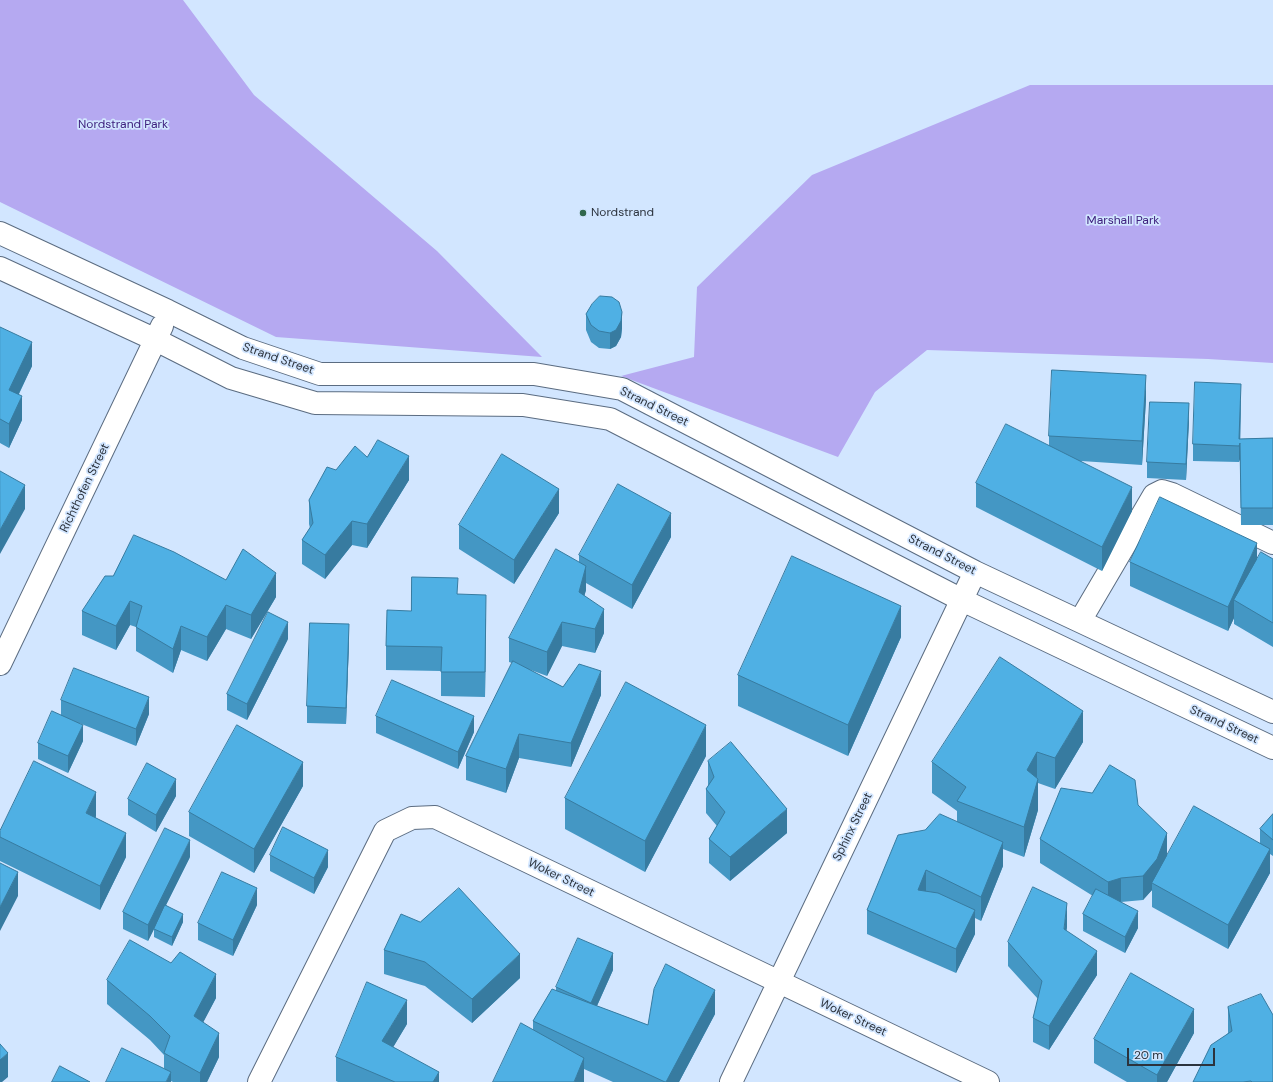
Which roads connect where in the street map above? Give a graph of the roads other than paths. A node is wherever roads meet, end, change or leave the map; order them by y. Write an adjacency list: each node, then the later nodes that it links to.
1 (0, 233): 3 (street, Strand Street)
2 (0, 268): 4 (street, Strand Street)
3 (168, 311): 4 (street, Richthofen Street); 6 (street, Strand Street)
4 (156, 340): 7 (street, Strand Street); 9 (street, Richthofen Street)
5 (1273, 543): 8 (street)
6 (976, 572): 7 (street, Sphinx Street); 8 (street, Strand Street)
7 (962, 600): 11 (street, Strand Street); 12 (street, Sphinx Street)
8 (1080, 621): 10 (street, Strand Street)
9 (0, 664)
10 (1273, 712)
11 (1273, 748)
12 (778, 982): 13 (street, Woker Street); 14 (street, Sphinx Street); 15 (street, Woker Street)
13 (259, 1082)
14 (731, 1082)
15 (988, 1082)

